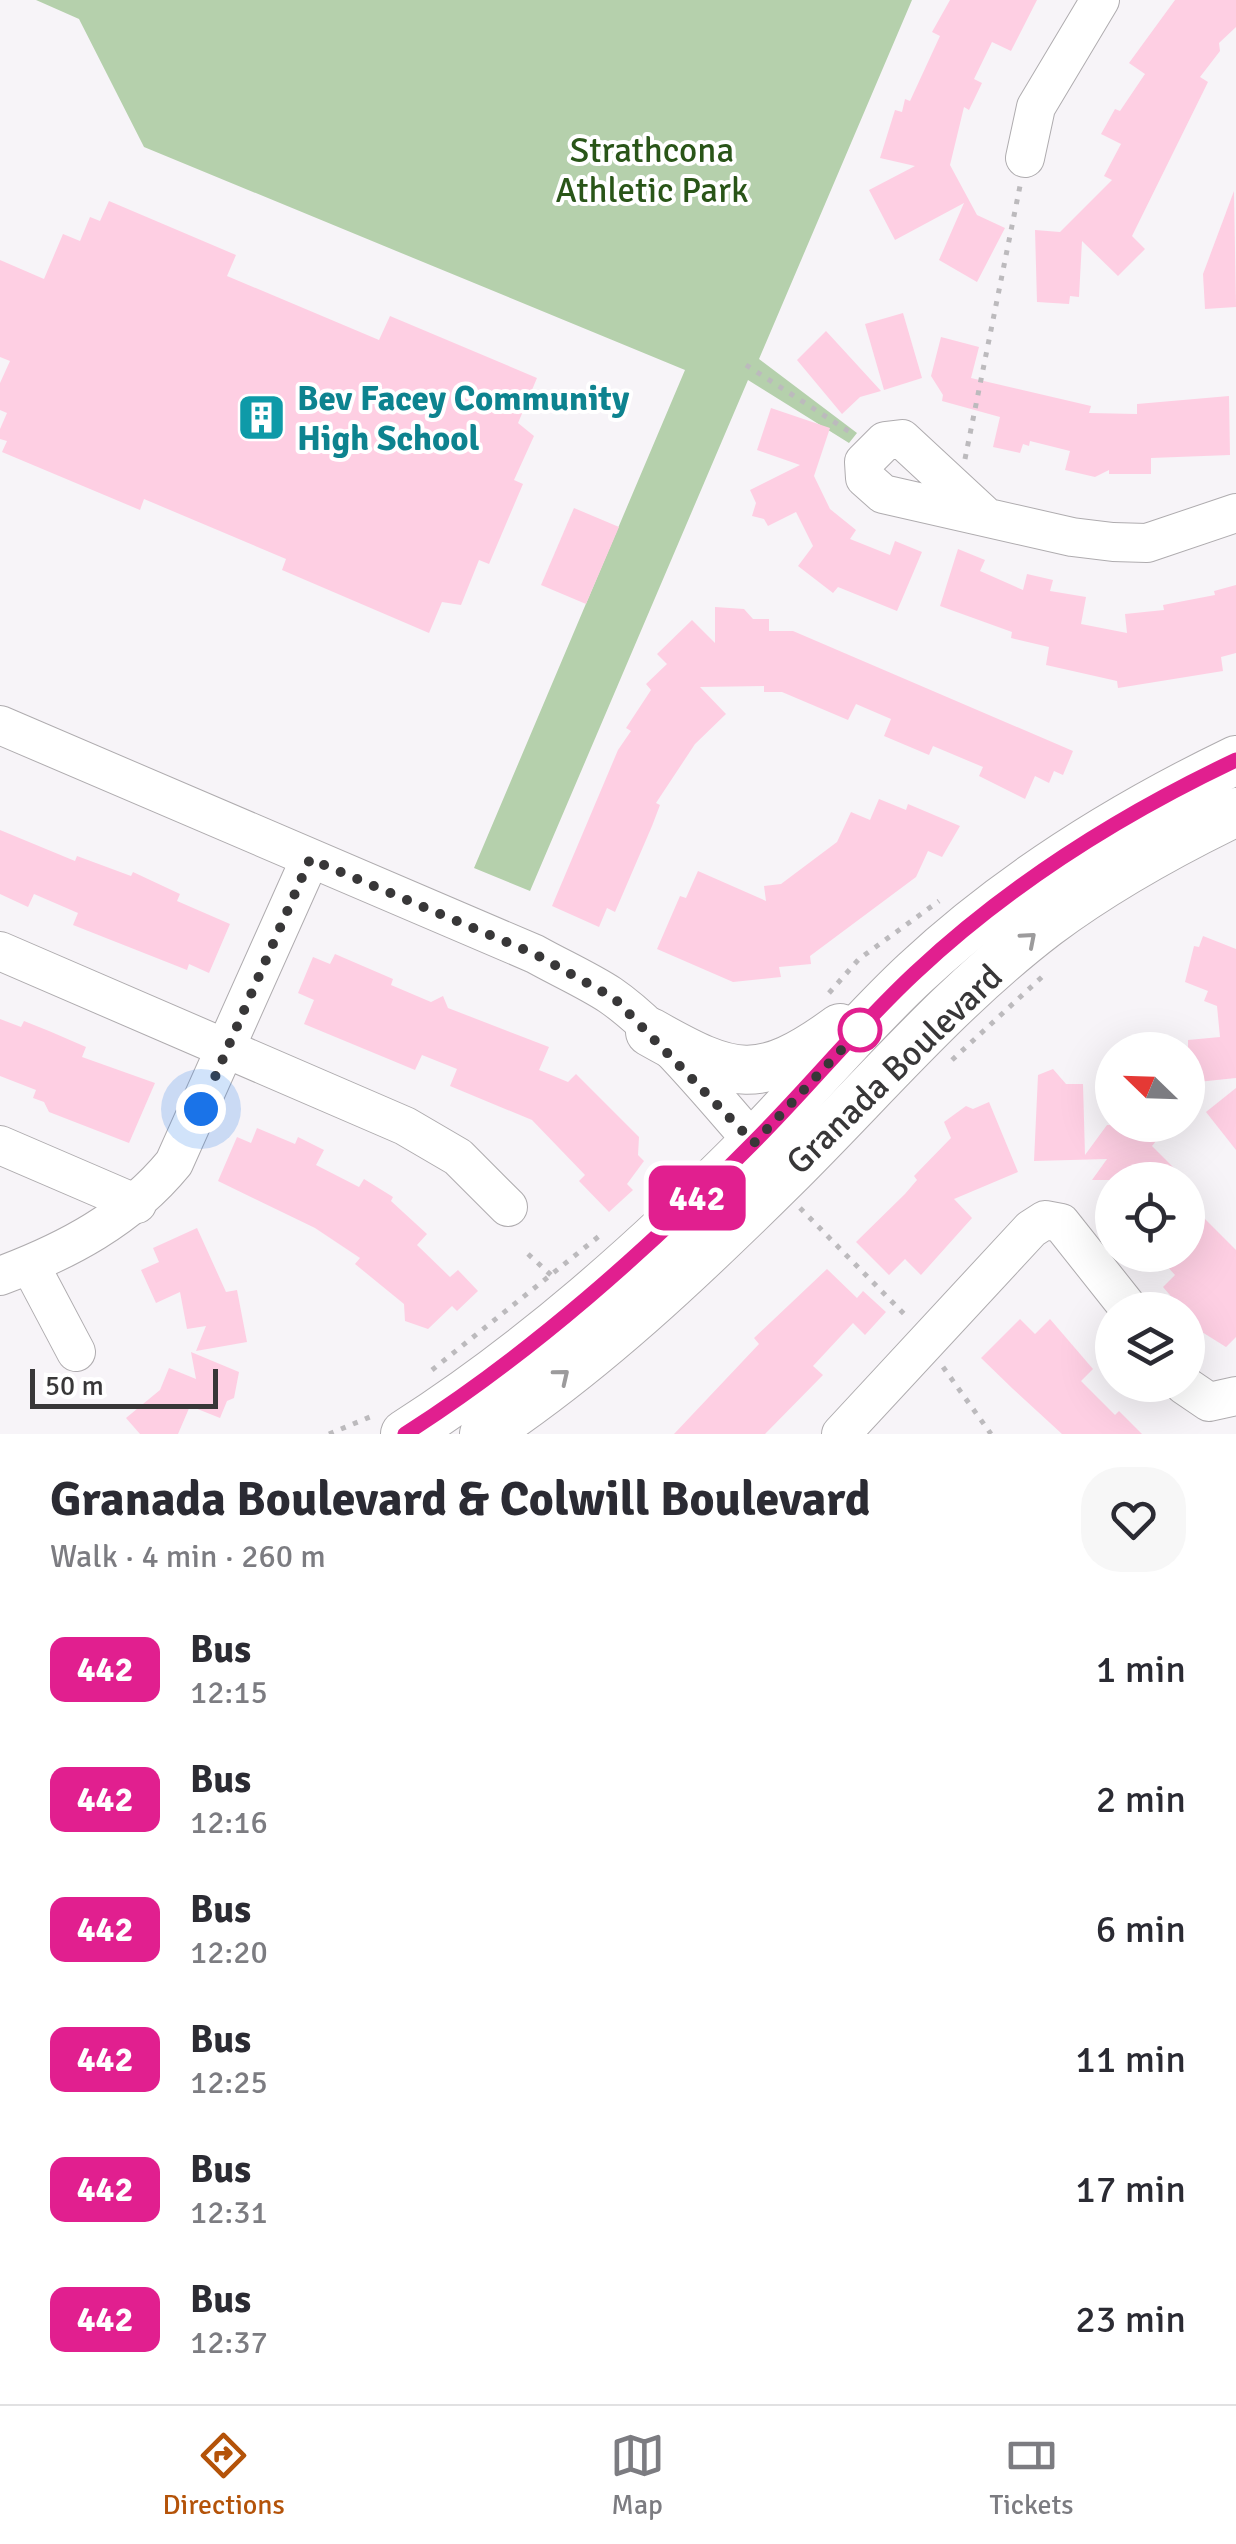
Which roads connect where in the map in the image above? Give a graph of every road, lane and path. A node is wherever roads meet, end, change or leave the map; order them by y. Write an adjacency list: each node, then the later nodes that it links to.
1 (1100, 0): 2 (street)
2 (1026, 158): 5 (path)
3 (746, 365): 4 (path)
4 (873, 448): 5 (street)
5 (972, 502): 6 (street)
6 (1236, 514)
7 (0, 725): 10 (street)
8 (1236, 760): 13 (main road, Granada Boulevard)
9 (1236, 812): 18 (main road, Granada Boulevard, one-way to 9)
10 (310, 859): 14 (street); 15 (street)
11 (0, 952): 15 (street)
12 (1054, 966): 16 (path)
13 (916, 972): 14 (main road); 18 (main road, Granada Boulevard)
14 (650, 1032): 18 (street)
15 (227, 1048): 19 (street); 20 (street)
16 (943, 1068)
17 (0, 1145): 19 (street)
18 (777, 1174): 26 (path); 32 (main road, Granada Boulevard); 34 (main road, Granada Boulevard, one-way to 18)
19 (137, 1204): 23 (street)
20 (508, 1207)
21 (608, 1229): 24 (path)
22 (528, 1254): 24 (path)
23 (15, 1270): 27 (street)
24 (551, 1274): 29 (path)
25 (1116, 1292): 35 (street)
26 (916, 1326)
27 (76, 1352)
28 (941, 1365): 36 (path)
29 (423, 1378)
30 (1236, 1396): 31 (street)
31 (1205, 1399)
32 (394, 1423): 33 (path)
33 (329, 1434)
34 (484, 1434)
35 (841, 1434)
36 (991, 1434)

